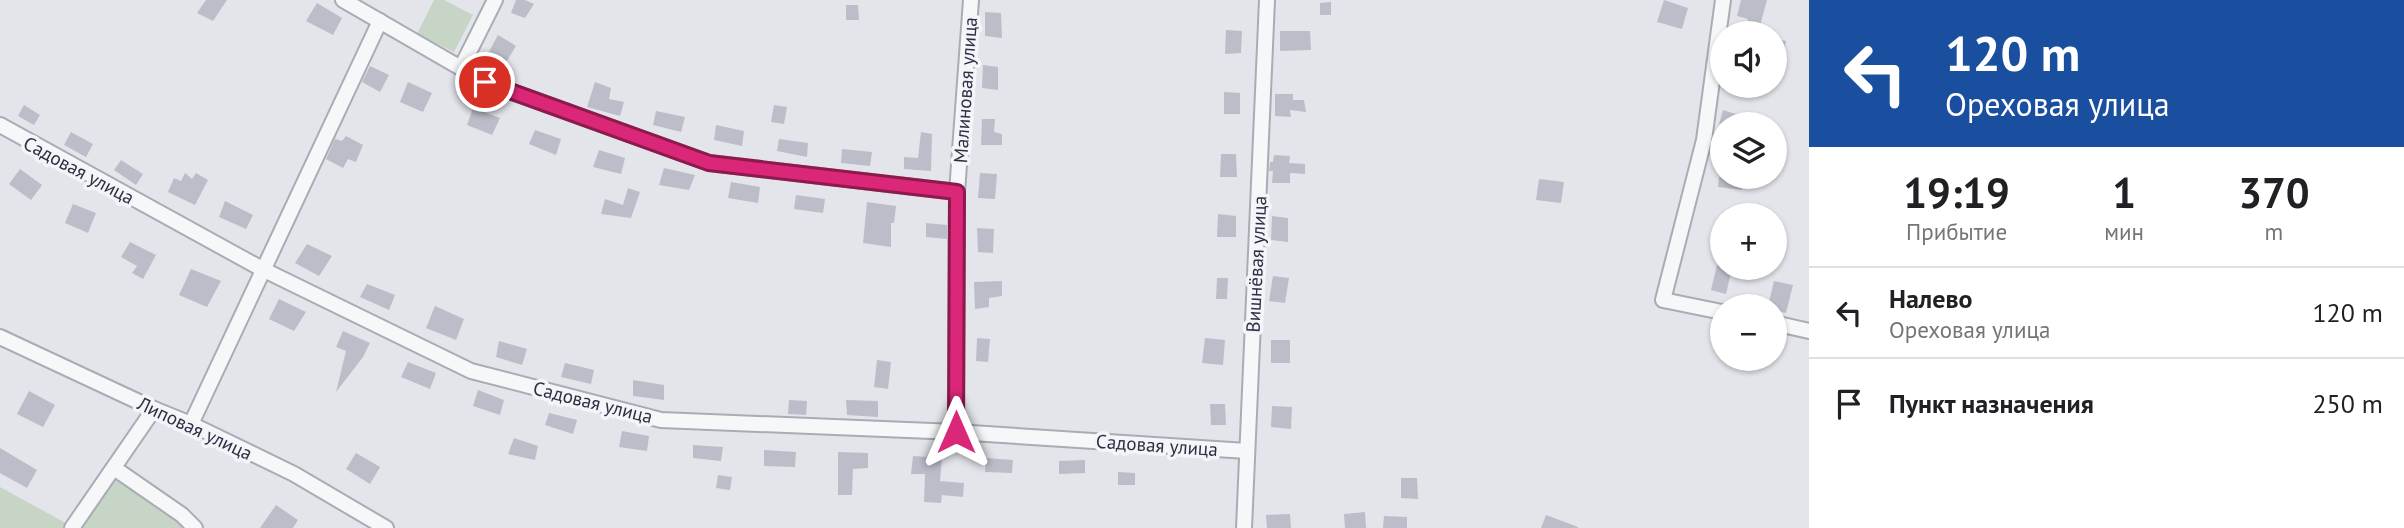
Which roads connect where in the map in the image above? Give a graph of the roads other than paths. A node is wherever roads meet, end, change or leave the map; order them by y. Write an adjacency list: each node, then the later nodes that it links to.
1 (343, 0): 6 (street)
2 (495, 0): 7 (street)
3 (971, 0): 9 (street, Малиновая улица)
4 (1267, 0): 18 (street, Вишнёвая улица)
5 (1723, 0): 11 (street)
6 (380, 21): 7 (street); 10 (street)
7 (461, 68): 9 (street)
8 (0, 125): 10 (street, Садовая улица)
9 (957, 192): 17 (street, Малиновая улица)
10 (262, 268): 16 (street); 17 (street, Садовая улица)
11 (1710, 310)
12 (1787, 326): 13 (street)
13 (1809, 331)
14 (0, 337): 15 (street, Липовая улица)
15 (154, 409): 16 (street, Липовая улица); 19 (street)
16 (191, 424): 22 (street, Липовая улица)
17 (956, 432): 18 (street, Садовая улица)
18 (1247, 451): 23 (street, Вишнёвая улица)
19 (114, 468): 20 (street); 21 (street)
20 (72, 528)
21 (195, 528)
22 (386, 528)
23 (1244, 528)

